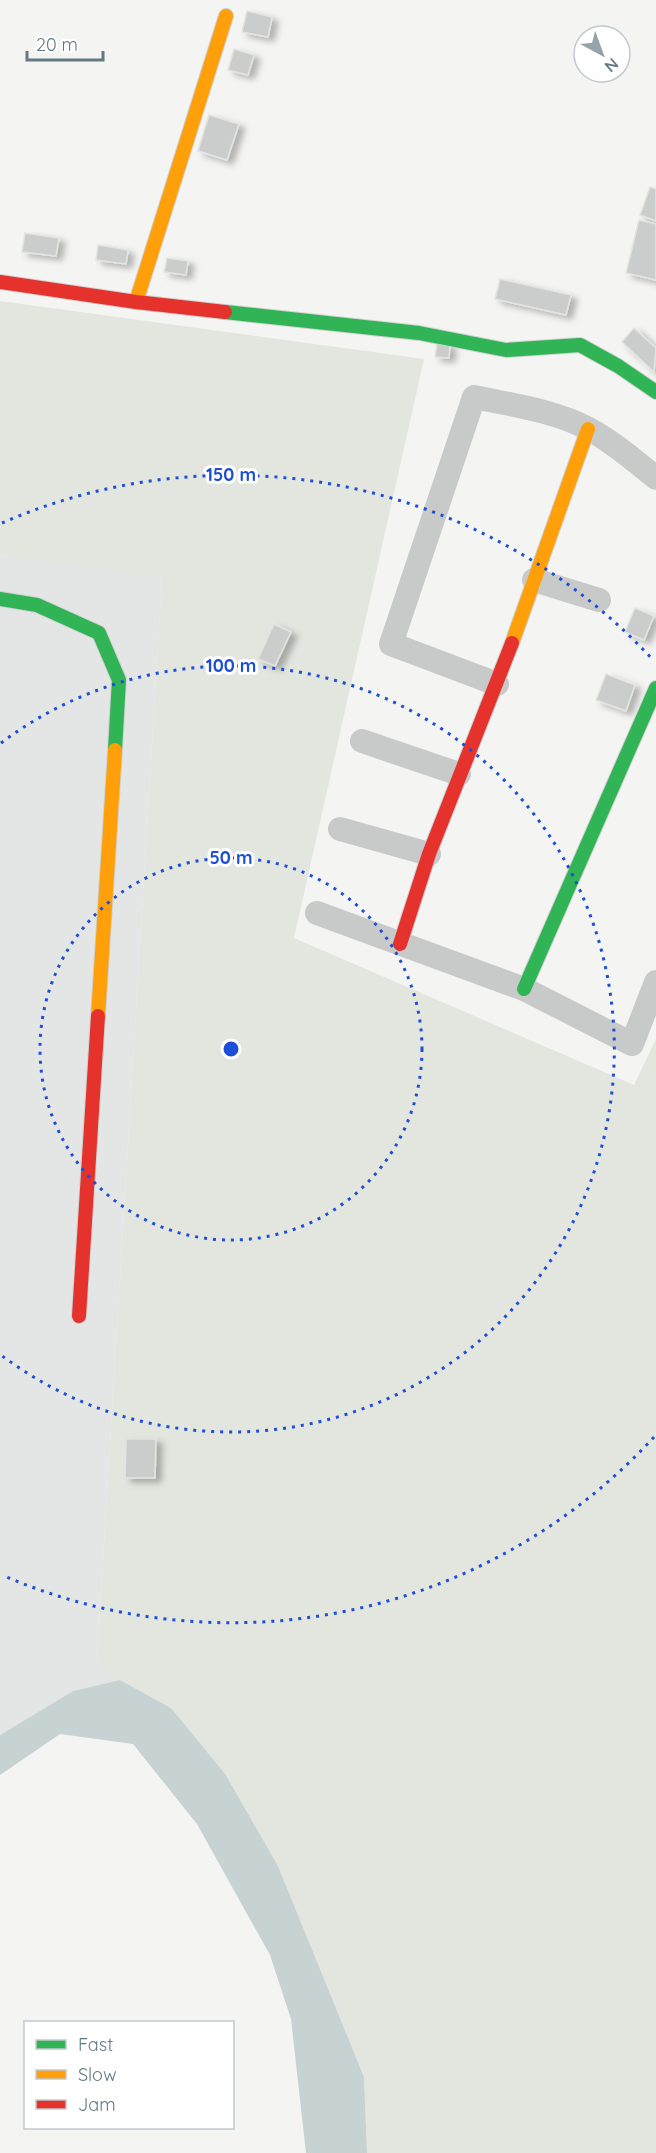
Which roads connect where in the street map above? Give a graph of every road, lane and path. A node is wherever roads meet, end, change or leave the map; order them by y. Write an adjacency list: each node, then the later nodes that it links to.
1 (226, 16): 3 (street)
2 (0, 282): 3 (street)
3 (136, 302): 4 (street)
4 (656, 392)
5 (588, 429): 6 (street); 7 (street); 10 (street)
6 (656, 478)
7 (534, 580): 9 (street); 10 (street)
8 (0, 599): 20 (street)
9 (599, 600)
10 (497, 684): 13 (street)
11 (656, 688): 19 (street)
12 (362, 741): 13 (street)
13 (459, 774): 15 (street)
14 (340, 829): 15 (street)
15 (429, 854): 17 (street)
16 (317, 913): 17 (street)
17 (400, 944): 19 (street)
18 (656, 982): 19 (street)
19 (524, 989)
20 (79, 1316)

